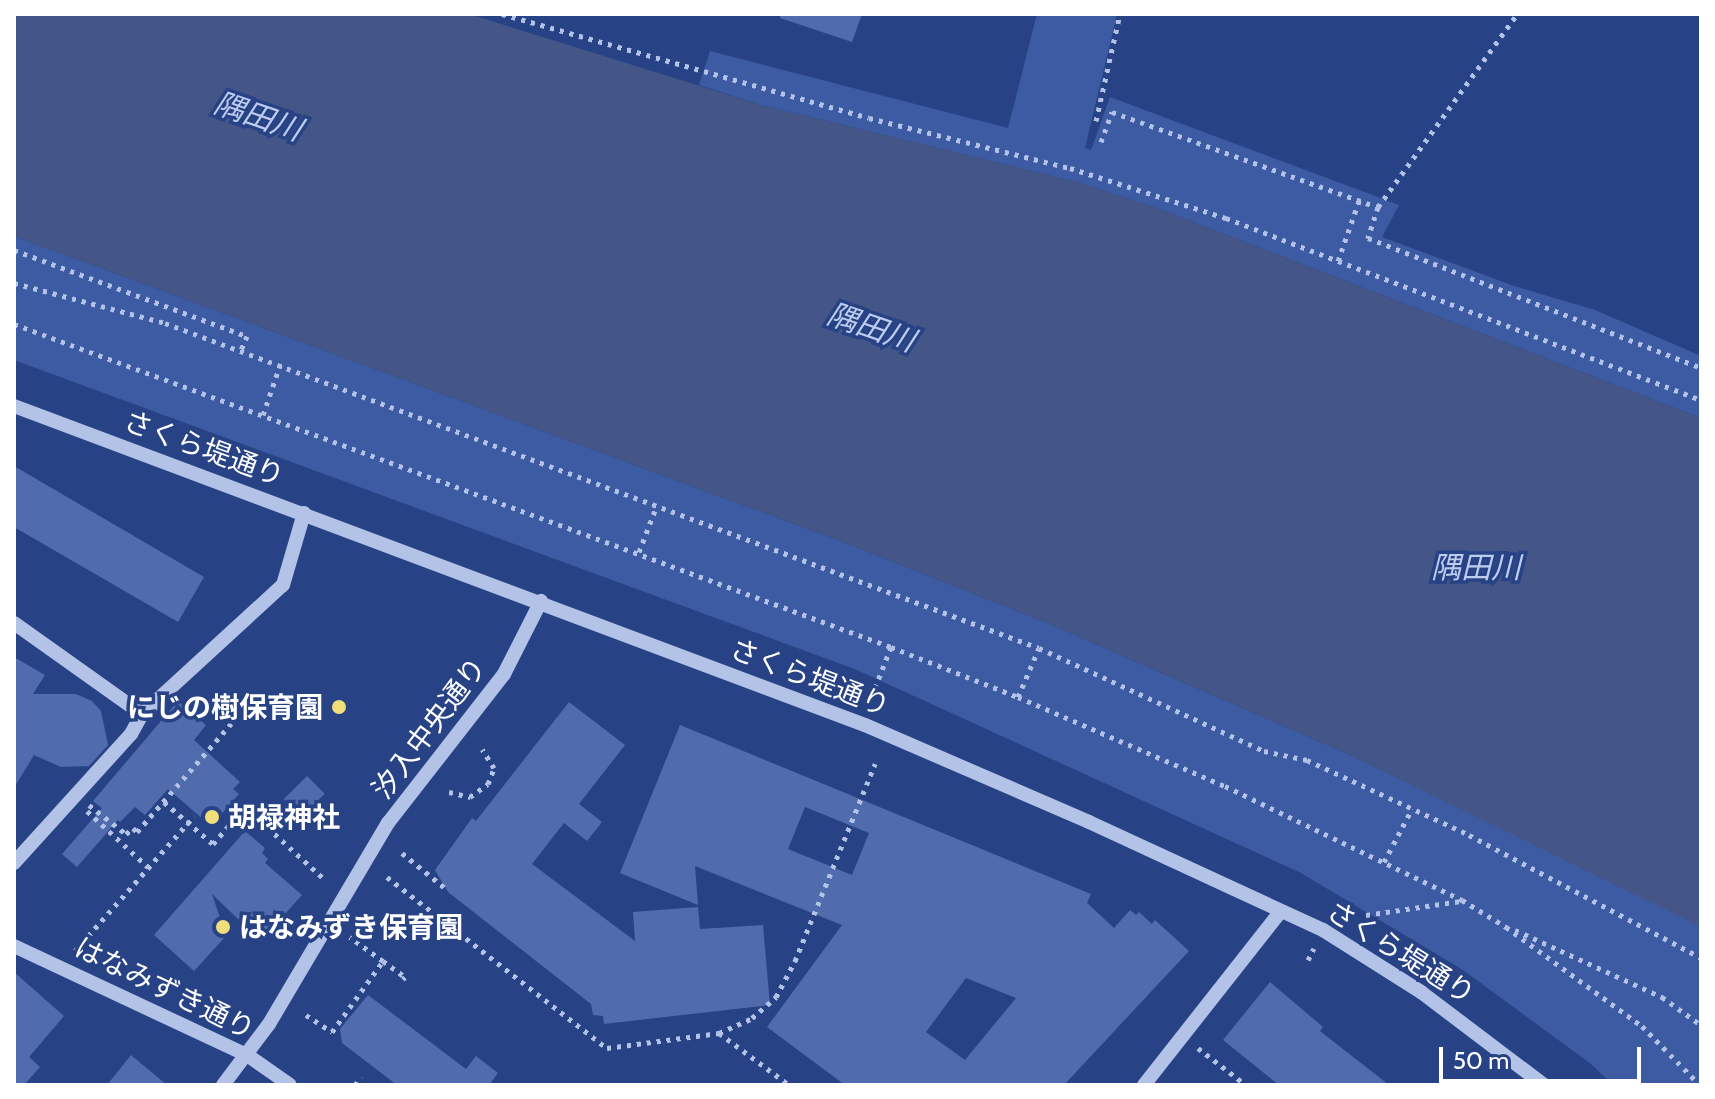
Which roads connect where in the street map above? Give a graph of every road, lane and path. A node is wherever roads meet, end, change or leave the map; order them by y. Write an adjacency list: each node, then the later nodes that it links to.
1 (502, 14): 9 (path)
2 (1120, 14): 4 (path)
3 (1517, 14): 7 (path)
4 (1096, 121)
5 (1101, 142): 6 (path)
6 (1359, 201): 7 (path); 9 (path)
7 (1378, 207): 14 (path)
8 (14, 250): 12 (path)
9 (1338, 261): 15 (path)
10 (14, 283): 12 (path)
11 (14, 324): 17 (path)
12 (241, 350): 13 (path)
13 (280, 365): 17 (path); 18 (path)
14 (1701, 368)
15 (1701, 400)
16 (14, 406): 19 (street, さくら堤通り)
17 (263, 415): 20 (path)
18 (657, 505): 20 (path); 24 (path)
19 (304, 513): 21 (street, さくら堤通り); 28 (street)
20 (639, 552): 23 (path)
21 (541, 601): 45 (street, さくら堤通り); 61 (street, 汐入中央通り)
22 (14, 623): 28 (street)
23 (891, 647): 25 (path); 26 (path)
24 (1039, 648): 26 (path); 33 (path)
25 (875, 688)
26 (1018, 697): 37 (path)
27 (244, 709): 32 (path)
28 (142, 714): 38 (street)
29 (482, 749): 31 (path)
30 (875, 764): 59 (path)
31 (449, 792)
32 (164, 802): 35 (path); 39 (path)
33 (1412, 809): 37 (path); 53 (path)
34 (194, 816): 35 (path)
35 (187, 824): 39 (path); 41 (path)
36 (402, 853): 42 (path)
37 (1384, 862): 44 (path)
38 (14, 863)
39 (148, 867): 52 (path)
40 (387, 877): 59 (path)
41 (324, 879)
42 (445, 888)
43 (1341, 899): 46 (path)
44 (1462, 900): 47 (path); 48 (path)
45 (1281, 911): 67 (street); 69 (street, さくら堤通り)
46 (1333, 913)
47 (1366, 915)
48 (1506, 927): 58 (path); 70 (path)
49 (350, 937): 55 (path)
50 (14, 946): 61 (street, はなみずき通り)
51 (1315, 948): 54 (path)
52 (75, 951)
53 (1701, 958)
54 (1308, 960)
55 (383, 961): 56 (path); 57 (path)
56 (403, 979)
57 (306, 1015)
58 (1701, 1025)
59 (719, 1033): 66 (path)
60 (1197, 1047): 68 (path)
61 (247, 1055): 63 (street, 汐入中央通り); 64 (street, はなみずき通り)
62 (361, 1077): 65 (path)
63 (223, 1085)
64 (290, 1085)
65 (355, 1085)
66 (789, 1085)
67 (1144, 1085)
68 (1246, 1085)
69 (1544, 1085)
70 (1700, 1085)

